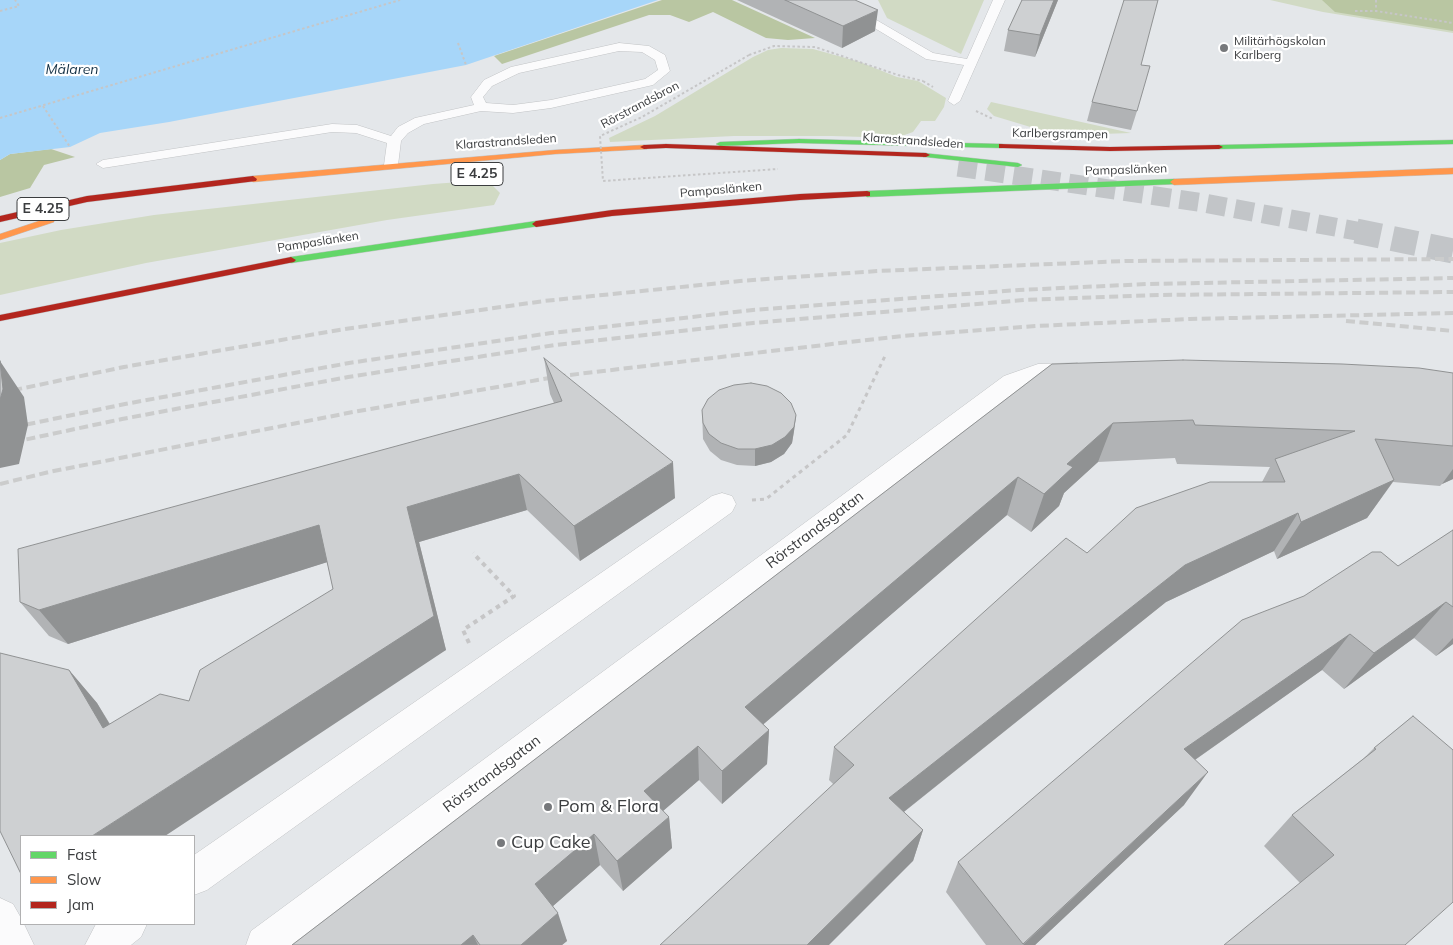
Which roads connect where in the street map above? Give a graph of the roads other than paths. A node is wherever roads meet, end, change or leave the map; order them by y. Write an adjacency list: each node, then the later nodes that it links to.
1 (834, 0): 3 (lane)
2 (999, 0): 3 (lane)
3 (968, 68): 4 (lane)
4 (954, 100)
5 (481, 107): 5 (lane); 6 (lane)
6 (394, 141): 11 (lane); 12 (lane)
7 (1453, 142): 8 (main road, Karlbergsrampen)
8 (666, 146): 12 (main road, Klarastrandsleden / E 4.25); 13 (main road, Klarastrandsleden / E 4.25)
9 (714, 160): 14 (main road, Klarastrandsleden)
10 (1453, 160): 16 (main road, Pampaslänken)
11 (103, 164)
12 (391, 165): 19 (main road, Klarastrandsleden / E 4.25)
13 (1018, 165)
14 (958, 167)
15 (1453, 171): 22 (main road, Pampaslänken)
16 (968, 178)
17 (890, 181): 18 (main road, Pampaslänken)
18 (566, 208)
19 (0, 219)
20 (0, 232): 21 (main road, E 4.25)
21 (0, 236)
22 (0, 318)
23 (1098, 372): 30 (street, Rörstrandsgatan)
24 (722, 504): 25 (street)
25 (195, 876)
26 (0, 917): 28 (street)
27 (126, 925): 29 (street)
28 (15, 945)
29 (104, 945)
30 (265, 945)

